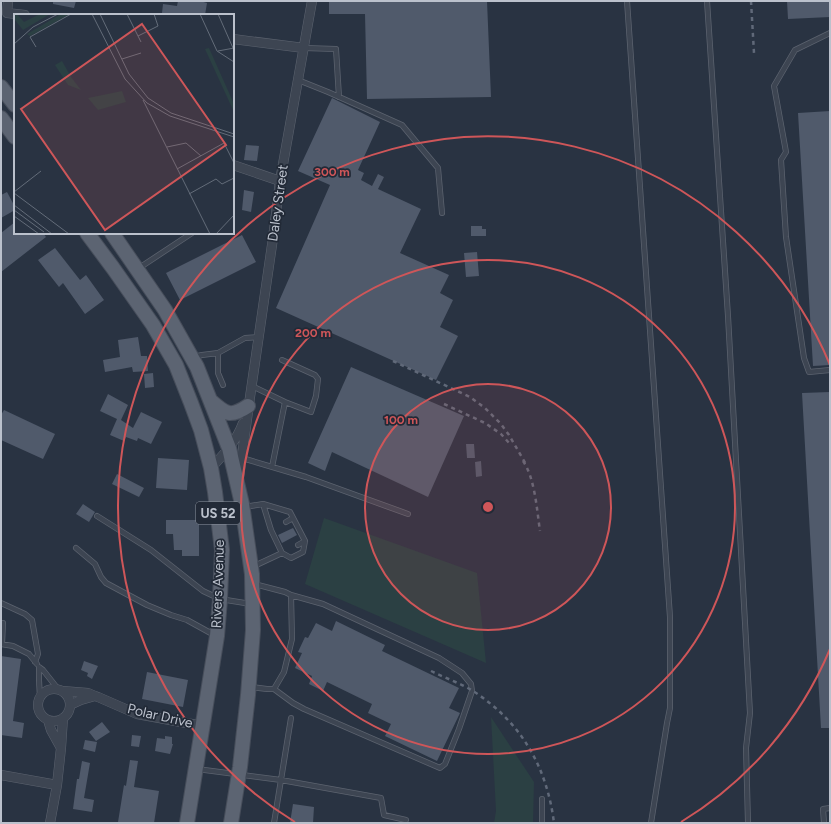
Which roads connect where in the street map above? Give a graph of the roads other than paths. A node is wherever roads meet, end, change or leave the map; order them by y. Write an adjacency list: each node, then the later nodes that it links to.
1 (8, 1): 5 (street)
2 (312, 1): 8 (street, Daley Street)
3 (628, 1): 82 (lane)
4 (707, 1): 83 (lane)
5 (16, 14)
6 (830, 33): 26 (lane)
7 (234, 39): 8 (street)
8 (304, 48): 9 (street, Daley Street); 11 (lane)
9 (298, 80): 11 (lane); 16 (street, Daley Street)
10 (1, 87): 12 (main road)
11 (339, 97): 17 (lane)
12 (14, 104)
13 (1, 118): 14 (main road)
14 (14, 136)
15 (234, 165): 16 (street)
16 (280, 181): 22 (street, Daley Street)
17 (442, 213)
18 (88, 234): 35 (main road, Rivers Avenue / US 52)
19 (113, 234): 21 (main road, Rivers Avenue / US 52)
20 (190, 234): 21 (lane)
21 (137, 269): 24 (main road, Rivers Avenue / US 52)
22 (259, 337): 23 (lane); 28 (street, Daley Street)
23 (218, 353): 24 (lane); 27 (lane)
24 (191, 357): 29 (main road, Rivers Avenue / US 52)
25 (282, 360): 30 (lane)
26 (830, 370)
27 (223, 386)
28 (251, 386): 30 (lane); 31 (street, Daley Street)
29 (210, 400): 31 (main road); 32 (main road, Rivers Avenue / US 52)
30 (285, 402): 34 (lane)
31 (248, 406): 32 (street, Daley Street); 33 (street, Daley Street)
32 (229, 448): 35 (street, Daley Street); 36 (main road, Rivers Avenue / US 52)
33 (242, 458): 34 (lane); 36 (street, Daley Street)
34 (272, 466): 39 (lane)
35 (211, 468): 50 (main road, Rivers Avenue / US 52)
36 (238, 487): 38 (main road, Rivers Avenue / US 52)
37 (262, 504): 38 (lane); 41 (lane); 46 (lane)
38 (242, 508): 47 (main road, Rivers Avenue / US 52)
39 (408, 514)
40 (97, 516): 50 (lane)
41 (293, 518): 42 (lane); 43 (lane)
42 (286, 522)
43 (305, 541): 44 (lane); 46 (lane)
44 (298, 545)
45 (76, 548): 54 (lane)
46 (284, 552): 47 (lane)
47 (251, 568): 48 (main road, Rivers Avenue / US 52)
48 (252, 583): 49 (lane); 52 (main road, Rivers Avenue / US 52)
49 (290, 595): 59 (lane); 59 (lane)
50 (220, 599): 52 (lane); 54 (main road, Rivers Avenue / US 52)
51 (1, 603): 56 (lane)
52 (253, 604): 58 (main road, Rivers Avenue / US 52)
53 (1, 623): 55 (lane)
54 (217, 636): 67 (main road, Rivers Avenue / US 52)
55 (1, 644): 56 (lane)
56 (35, 662): 57 (lane)
57 (39, 667): 60 (lane); 62 (lane)
58 (248, 687): 59 (lane); 71 (main road, Rivers Avenue / US 52)
59 (274, 688)
60 (61, 690): 61 (street, Polar Drive); 62 (street); 63 (street)
61 (95, 696): 63 (street); 67 (street, Polar Drive)
62 (40, 698): 66 (street)
63 (70, 705): 64 (street)
64 (63, 718): 66 (street); 68 (street)
65 (291, 718): 72 (lane)
66 (48, 720): 68 (street)
67 (203, 726): 69 (main road, Rivers Avenue / US 52)
68 (61, 748): 73 (street)
69 (196, 769): 71 (lane); 78 (main road, Rivers Avenue / US 52)
70 (1, 775): 73 (street)
71 (238, 775): 72 (lane); 79 (main road, Rivers Avenue / US 52)
72 (281, 780): 76 (lane); 80 (lane)
73 (57, 785): 77 (street)
74 (542, 798): 81 (lane)
75 (830, 808): 84 (lane)
76 (406, 820)
77 (50, 823)
78 (187, 823)
79 (231, 823)
80 (274, 823)
81 (542, 823)
82 (651, 823)
83 (748, 823)
84 (824, 823)

